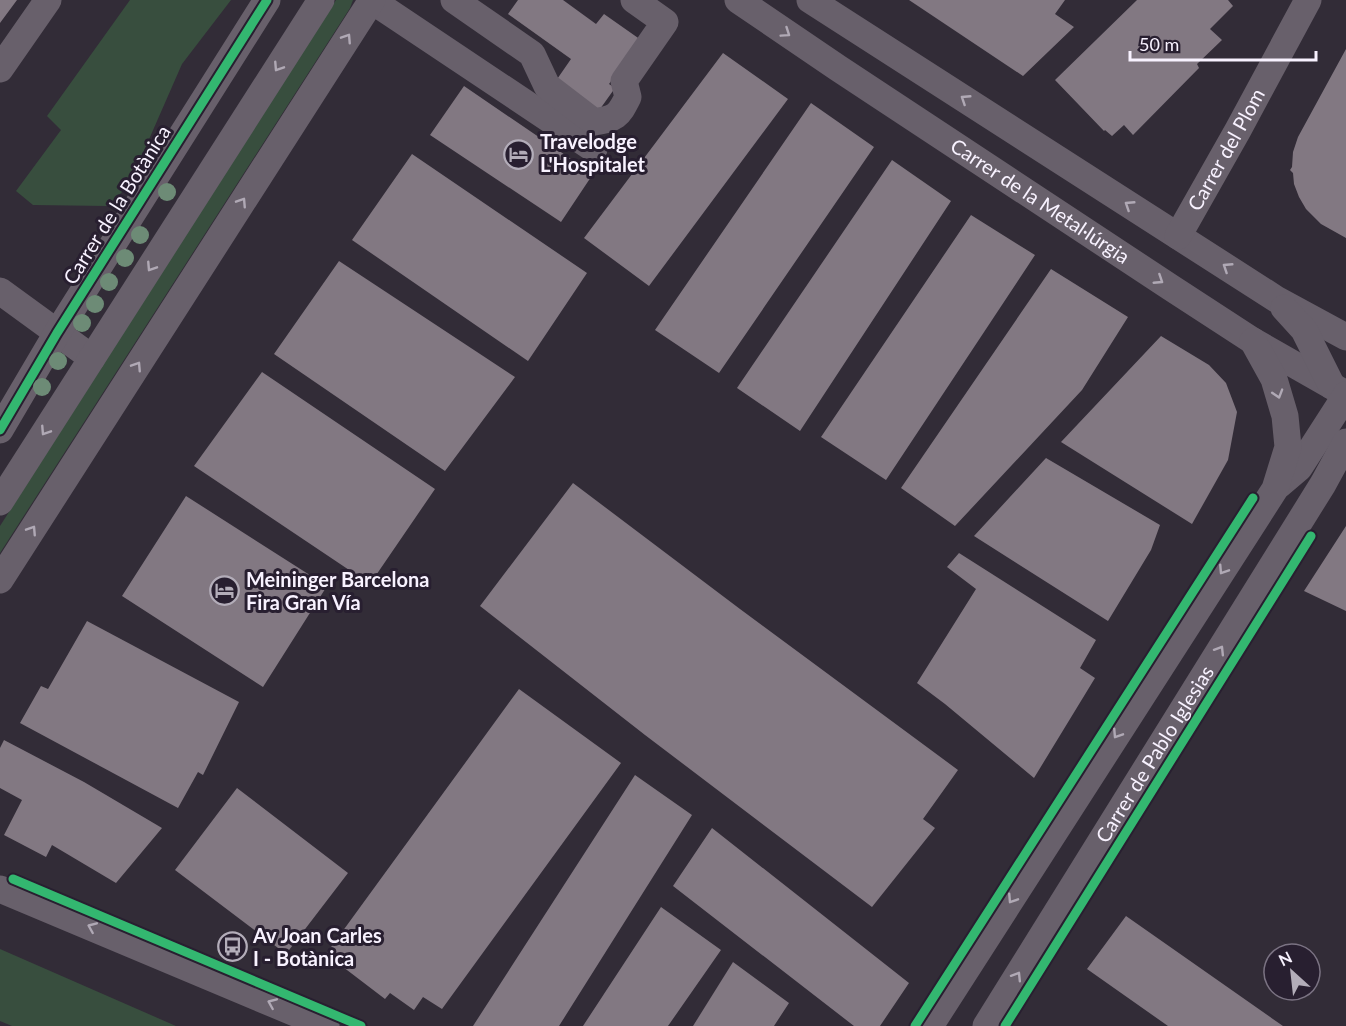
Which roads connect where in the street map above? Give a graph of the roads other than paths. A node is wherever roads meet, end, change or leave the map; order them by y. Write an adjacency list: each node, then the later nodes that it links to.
1 (48, 0): 11 (street)
2 (267, 0): 17 (street, Carrer de la Botànica)
3 (278, 0): 13 (street)
4 (321, 0): 13 (street, one-way to 13)
5 (372, 0): 12 (street); 27 (street, one-way to 5)
6 (454, 0): 7 (street)
7 (634, 0)
8 (738, 0): 19 (street, Carrer de la Metal·lúrgia, one-way to 19)
9 (810, 0): 14 (street, one-way to 9)
10 (1308, 0): 14 (street, Carrer del Plom)
11 (0, 69)
12 (594, 149)
13 (172, 233): 20 (street, one-way to 20)
14 (1178, 236): 16 (street, one-way to 14)
15 (0, 291): 17 (street)
16 (1276, 298): 18 (street); 21 (street)
17 (57, 333): 20 (street); 22 (street, Carrer de la Botànica)
18 (1346, 337)
19 (1254, 341): 21 (street, Carrer de la Metal·lúrgia); 25 (street, one-way to 25)
20 (92, 358): 26 (street, one-way to 26)
21 (1341, 392): 25 (street)
22 (0, 430)
23 (1346, 442): 24 (street, Carrer de Pablo Iglesias)
24 (1335, 478): 31 (street, Carrer de Pablo Iglesias, one-way to 24)
25 (1275, 489): 30 (street, one-way to 30)
26 (0, 502)
27 (0, 580)
28 (0, 889): 29 (street, one-way to 28)
29 (326, 1026)
30 (930, 1026)
31 (986, 1026)

